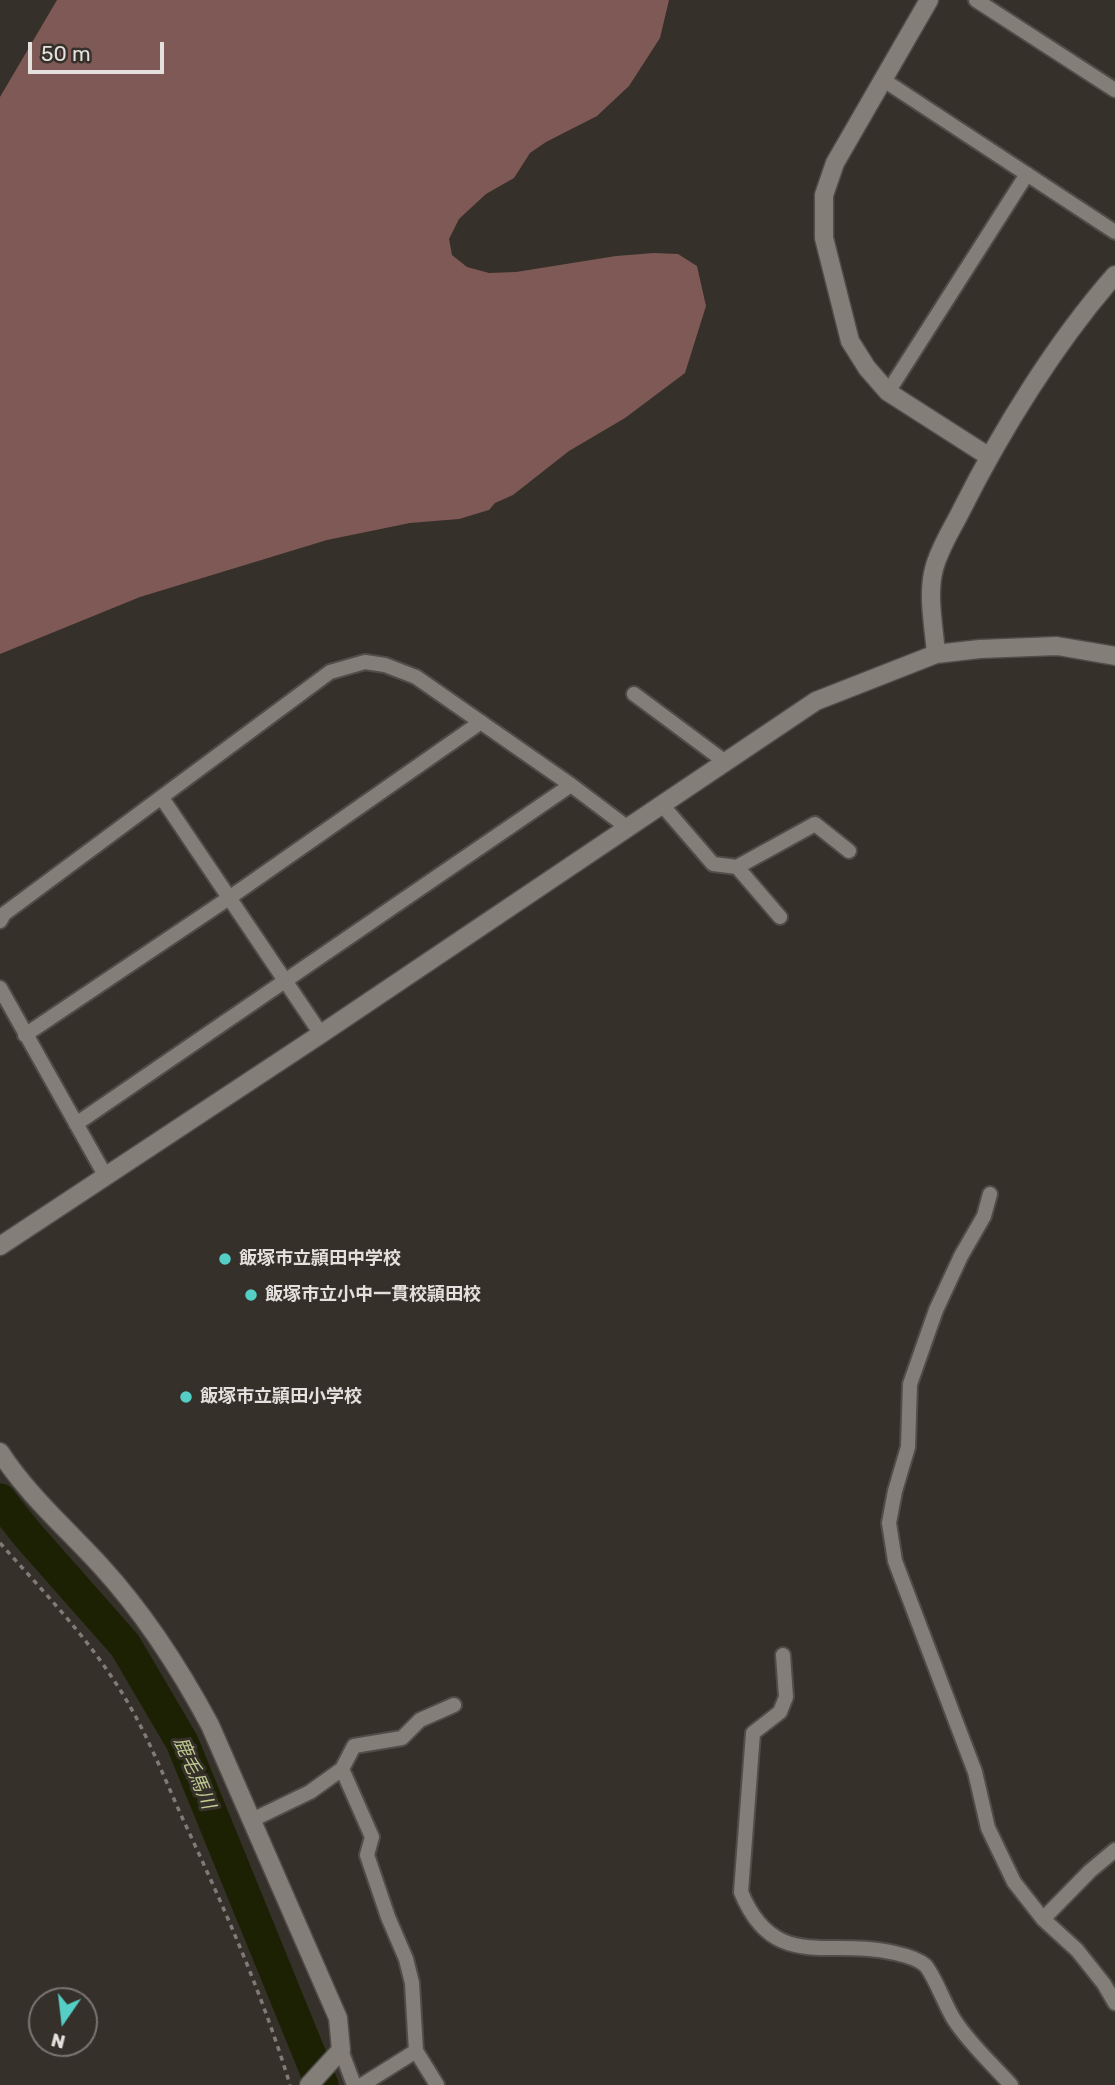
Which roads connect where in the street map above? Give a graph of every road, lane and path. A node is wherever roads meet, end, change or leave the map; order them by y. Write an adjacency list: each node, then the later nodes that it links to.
1 (929, 0): 3 (street)
2 (976, 0): 4 (street)
3 (882, 79): 5 (street); 8 (street)
4 (1115, 90)
5 (1027, 174): 6 (street); 8 (street)
6 (1115, 232)
7 (1115, 275): 9 (street)
8 (888, 392): 9 (street)
9 (988, 456): 10 (street)
10 (936, 654): 11 (street); 14 (street)
11 (1115, 656)
12 (634, 694): 14 (street)
13 (481, 722): 15 (street); 16 (street); 21 (street)
14 (724, 761): 17 (street)
15 (571, 785): 18 (street); 24 (street)
16 (162, 798): 21 (street); 23 (street)
17 (663, 806): 18 (street); 20 (street)
18 (628, 828): 26 (street)
19 (849, 851): 20 (street)
20 (737, 867): 22 (street)
21 (229, 898): 24 (street); 27 (street)
22 (780, 917)
23 (0, 921)
24 (287, 981): 26 (street); 28 (street)
25 (0, 988): 27 (street)
26 (321, 1034): 29 (street)
27 (25, 1035): 28 (street)
28 (76, 1124): 29 (street)
29 (105, 1175): 31 (street)
30 (990, 1194): 39 (street)
31 (0, 1246)
32 (0, 1452): 37 (street)
33 (0, 1543): 43 (path)
34 (783, 1656): 48 (street)
35 (454, 1705): 36 (street)
36 (342, 1769): 37 (street); 42 (street)
37 (252, 1820): 41 (street)
38 (1115, 1850): 39 (street)
39 (1043, 1919): 40 (street)
40 (1115, 2003)
41 (341, 2050): 44 (street); 45 (street)
42 (416, 2051): 46 (street); 47 (street)
43 (290, 2085)
44 (309, 2085)
45 (354, 2085)
46 (362, 2085)
47 (437, 2085)
48 (1011, 2085)

